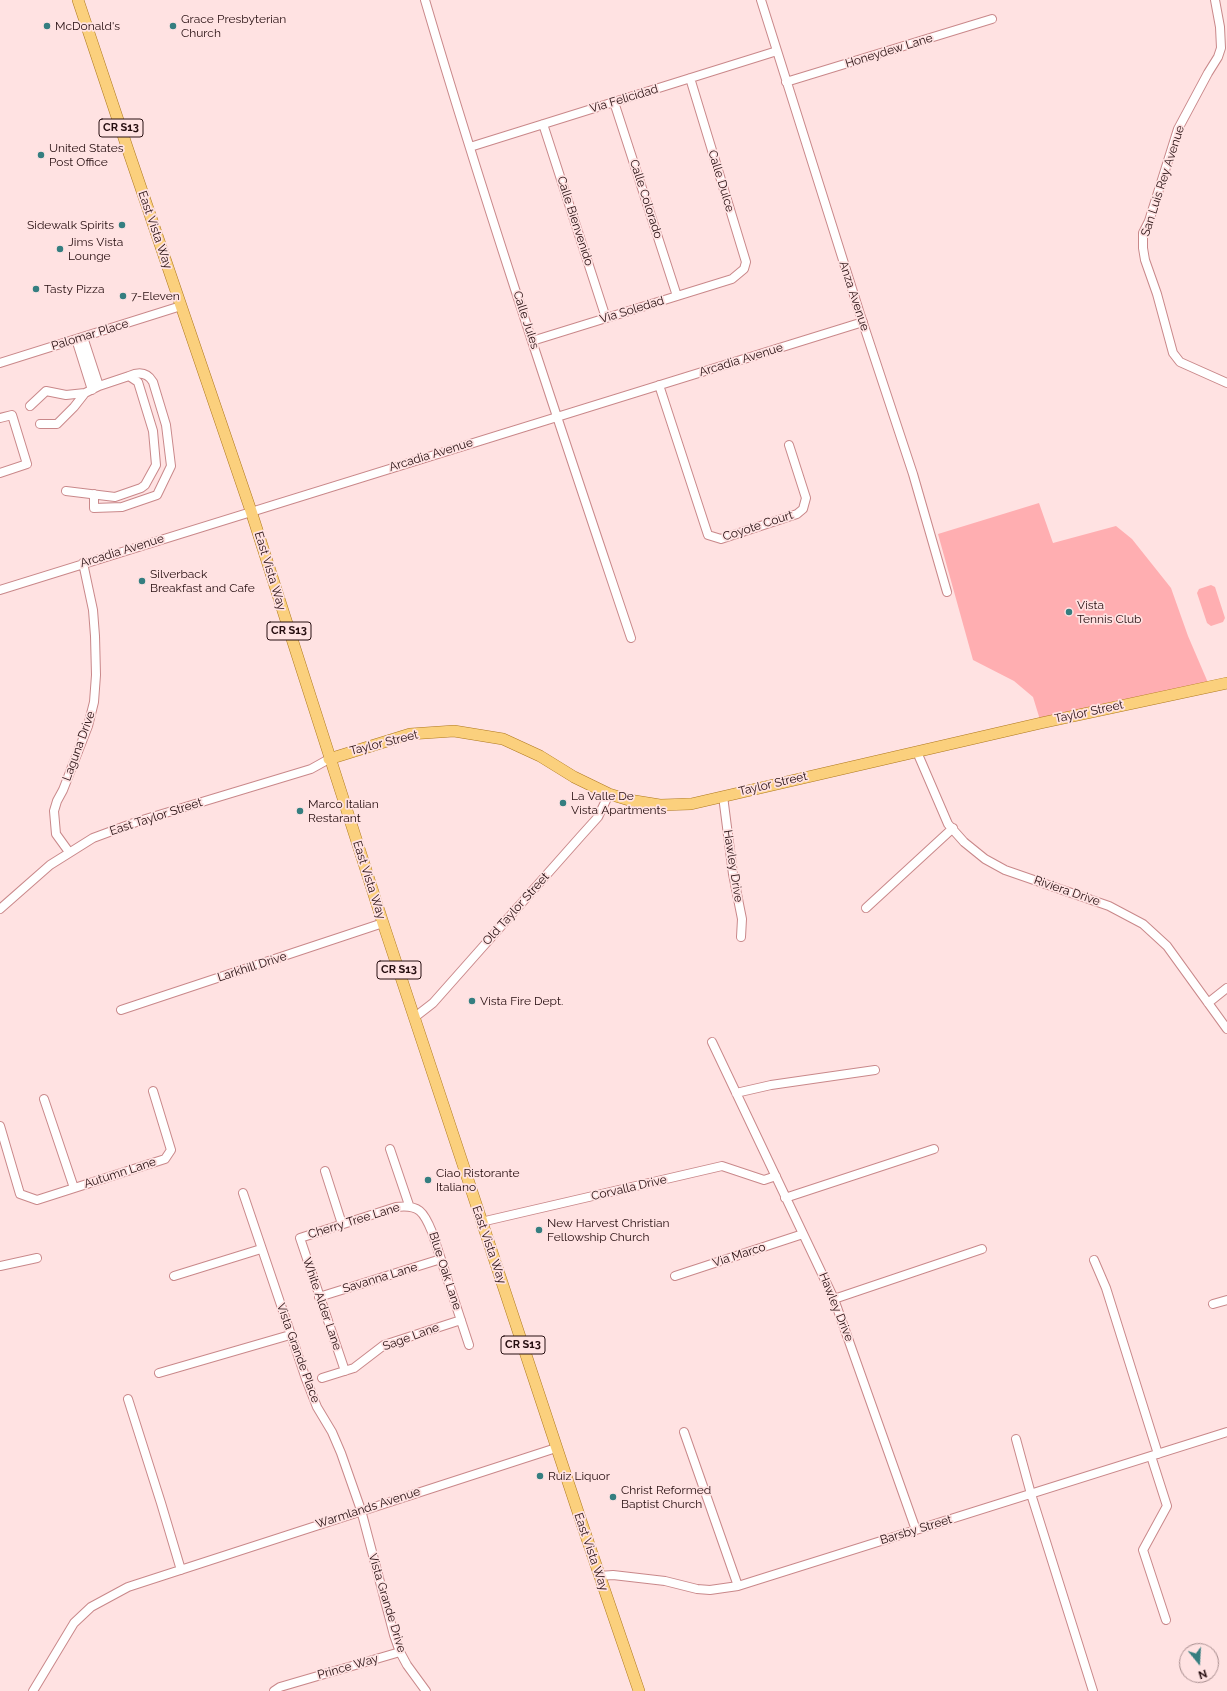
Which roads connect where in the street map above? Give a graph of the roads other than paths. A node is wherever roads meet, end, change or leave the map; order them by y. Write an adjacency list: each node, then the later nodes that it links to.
1 (78, 0): 14 (main road, East Vista Way / CR S13)
2 (425, 0): 11 (street, Calle Jules)
3 (761, 0): 6 (street, Anza Avenue)
4 (1215, 0): 21 (street, San Luis Rey Avenue)
5 (992, 19): 8 (street, Honeydew Lane)
6 (777, 51): 7 (street, Via Felicidad); 8 (street, Anza Avenue)
7 (690, 78): 9 (street, Via Felicidad); 12 (street, Calle Dulce)
8 (786, 82): 16 (street, Anza Avenue)
9 (614, 102): 10 (street, Via Felicidad); 13 (street, Calle Colorado)
10 (543, 124): 11 (street, Via Felicidad); 15 (street, Calle Bienvenido)
11 (470, 147): 18 (street, Calle Jules)
12 (732, 279): 13 (street, Via Soledad)
13 (677, 296): 15 (street, Via Soledad)
14 (181, 306): 17 (street, Palomar Place); 32 (main road, East Vista Way / CR S13)
15 (606, 318): 18 (street, Via Soledad)
16 (863, 322): 22 (street, Arcadia Avenue); 35 (street, Anza Avenue)
17 (79, 338): 19 (street, Palomar Place); 23 (street)
18 (532, 340): 25 (street, Calle Jules)
19 (0, 363)
20 (129, 376): 23 (street); 31 (street); 31 (street)
21 (1227, 383)
22 (659, 385): 25 (street, Arcadia Avenue); 28 (street, Coyote Court)
23 (92, 389): 24 (street); 27 (street)
24 (30, 406)
25 (557, 417): 32 (street, Arcadia Avenue); 36 (street, Calle Jules)
26 (0, 418): 29 (street)
27 (40, 424)
28 (789, 445)
29 (0, 473)
30 (66, 491): 31 (street)
31 (94, 494)
32 (251, 511): 33 (street, Arcadia Avenue); 39 (main road, East Vista Way / CR S13)
33 (83, 563): 34 (street, Arcadia Avenue); 43 (street, Laguna Drive)
34 (0, 590)
35 (947, 592)
36 (631, 638)
37 (1227, 683): 38 (main road, Taylor Street)
38 (917, 752): 41 (main road, Taylor Street); 42 (street, Riviera Drive)
39 (329, 759): 40 (main road, Taylor Street); 43 (street, East Taylor Street); 46 (main road, East Vista Way / CR S13)
40 (609, 794): 41 (main road, Taylor Street); 51 (street, Old Taylor Street)
41 (723, 796): 47 (street, Hawley Drive)
42 (952, 828): 44 (street); 49 (street, Riviera Drive)
43 (69, 852): 45 (street, East Taylor Street)
44 (866, 908)
45 (0, 909)
46 (383, 923): 50 (street, Larkhill Drive); 51 (main road, East Vista Way / CR S13)
47 (741, 937)
48 (1227, 988): 49 (street)
49 (1208, 1002): 52 (street, Riviera Drive)
50 (121, 1010)
51 (415, 1017): 67 (main road, East Vista Way / CR S13)
52 (1227, 1029)
53 (712, 1042): 56 (street, Hawley Drive)
54 (875, 1070): 56 (street)
55 (153, 1091): 63 (street, Autumn Lane)
56 (736, 1093): 62 (street, Hawley Drive)
57 (44, 1099): 63 (street, Autumn Lane)
58 (0, 1126): 63 (street, Autumn Lane)
59 (390, 1149): 66 (street)
60 (934, 1149): 65 (street)
61 (325, 1171): 68 (street)
62 (776, 1176): 65 (street, Hawley Drive); 67 (street, Corvalla Drive)
63 (74, 1188)
64 (243, 1193): 71 (street, Vista Grande Place)
65 (785, 1198): 69 (street, Hawley Drive)
66 (409, 1206): 68 (street, Cherry Tree Lane); 74 (street, Blue Oak Lane)
67 (482, 1222): 93 (main road, East Vista Way / CR S13)
68 (342, 1224): 70 (street, Cherry Tree Lane)
69 (803, 1234): 78 (street, Via Marco); 80 (street, Hawley Drive)
70 (300, 1238): 79 (street, White Alder Lane)
71 (262, 1249): 77 (street); 84 (street, Vista Grande Place)
72 (982, 1249): 80 (street)
73 (37, 1258): 76 (street)
74 (441, 1259): 79 (street, Savanna Lane); 83 (street, Blue Oak Lane)
75 (1094, 1260): 94 (street)
76 (0, 1266)
77 (174, 1276)
78 (675, 1276)
79 (319, 1298): 86 (street, White Alder Lane)
80 (834, 1298): 97 (street, Hawley Drive)
81 (1227, 1300): 82 (street)
82 (1213, 1304)
83 (461, 1320): 85 (street, Blue Oak Lane); 86 (street, Sage Lane)
84 (290, 1335): 87 (street); 96 (street, Vista Grande Place)
85 (469, 1345)
86 (345, 1371): 88 (street, Sage Lane)
87 (159, 1373)
88 (322, 1378)
89 (128, 1399): 98 (street)
90 (684, 1432): 100 (street)
91 (1227, 1432): 94 (street, Barsby Street)
92 (1016, 1438): 95 (street)
93 (556, 1448): 96 (street, Warmlands Avenue); 99 (main road, East Vista Way / CR S13)
94 (1155, 1455): 95 (street, Barsby Street); 101 (street)
95 (1031, 1494): 97 (street, Barsby Street); 107 (street)
96 (361, 1510): 98 (street, Warmlands Avenue); 102 (street, Vista Grande Drive)
97 (916, 1530): 100 (street, Barsby Street)
98 (180, 1570): 103 (street, Warmlands Avenue)
99 (599, 1576): 100 (street, Barsby Street); 106 (main road, East Vista Way / CR S13)
100 (738, 1586)
101 (1166, 1620)
102 (400, 1652): 104 (street, Prince Way); 105 (street, Vista Grande Drive)
103 (33, 1691)
104 (274, 1691)
105 (426, 1691)
106 (639, 1691)
107 (1093, 1691)

